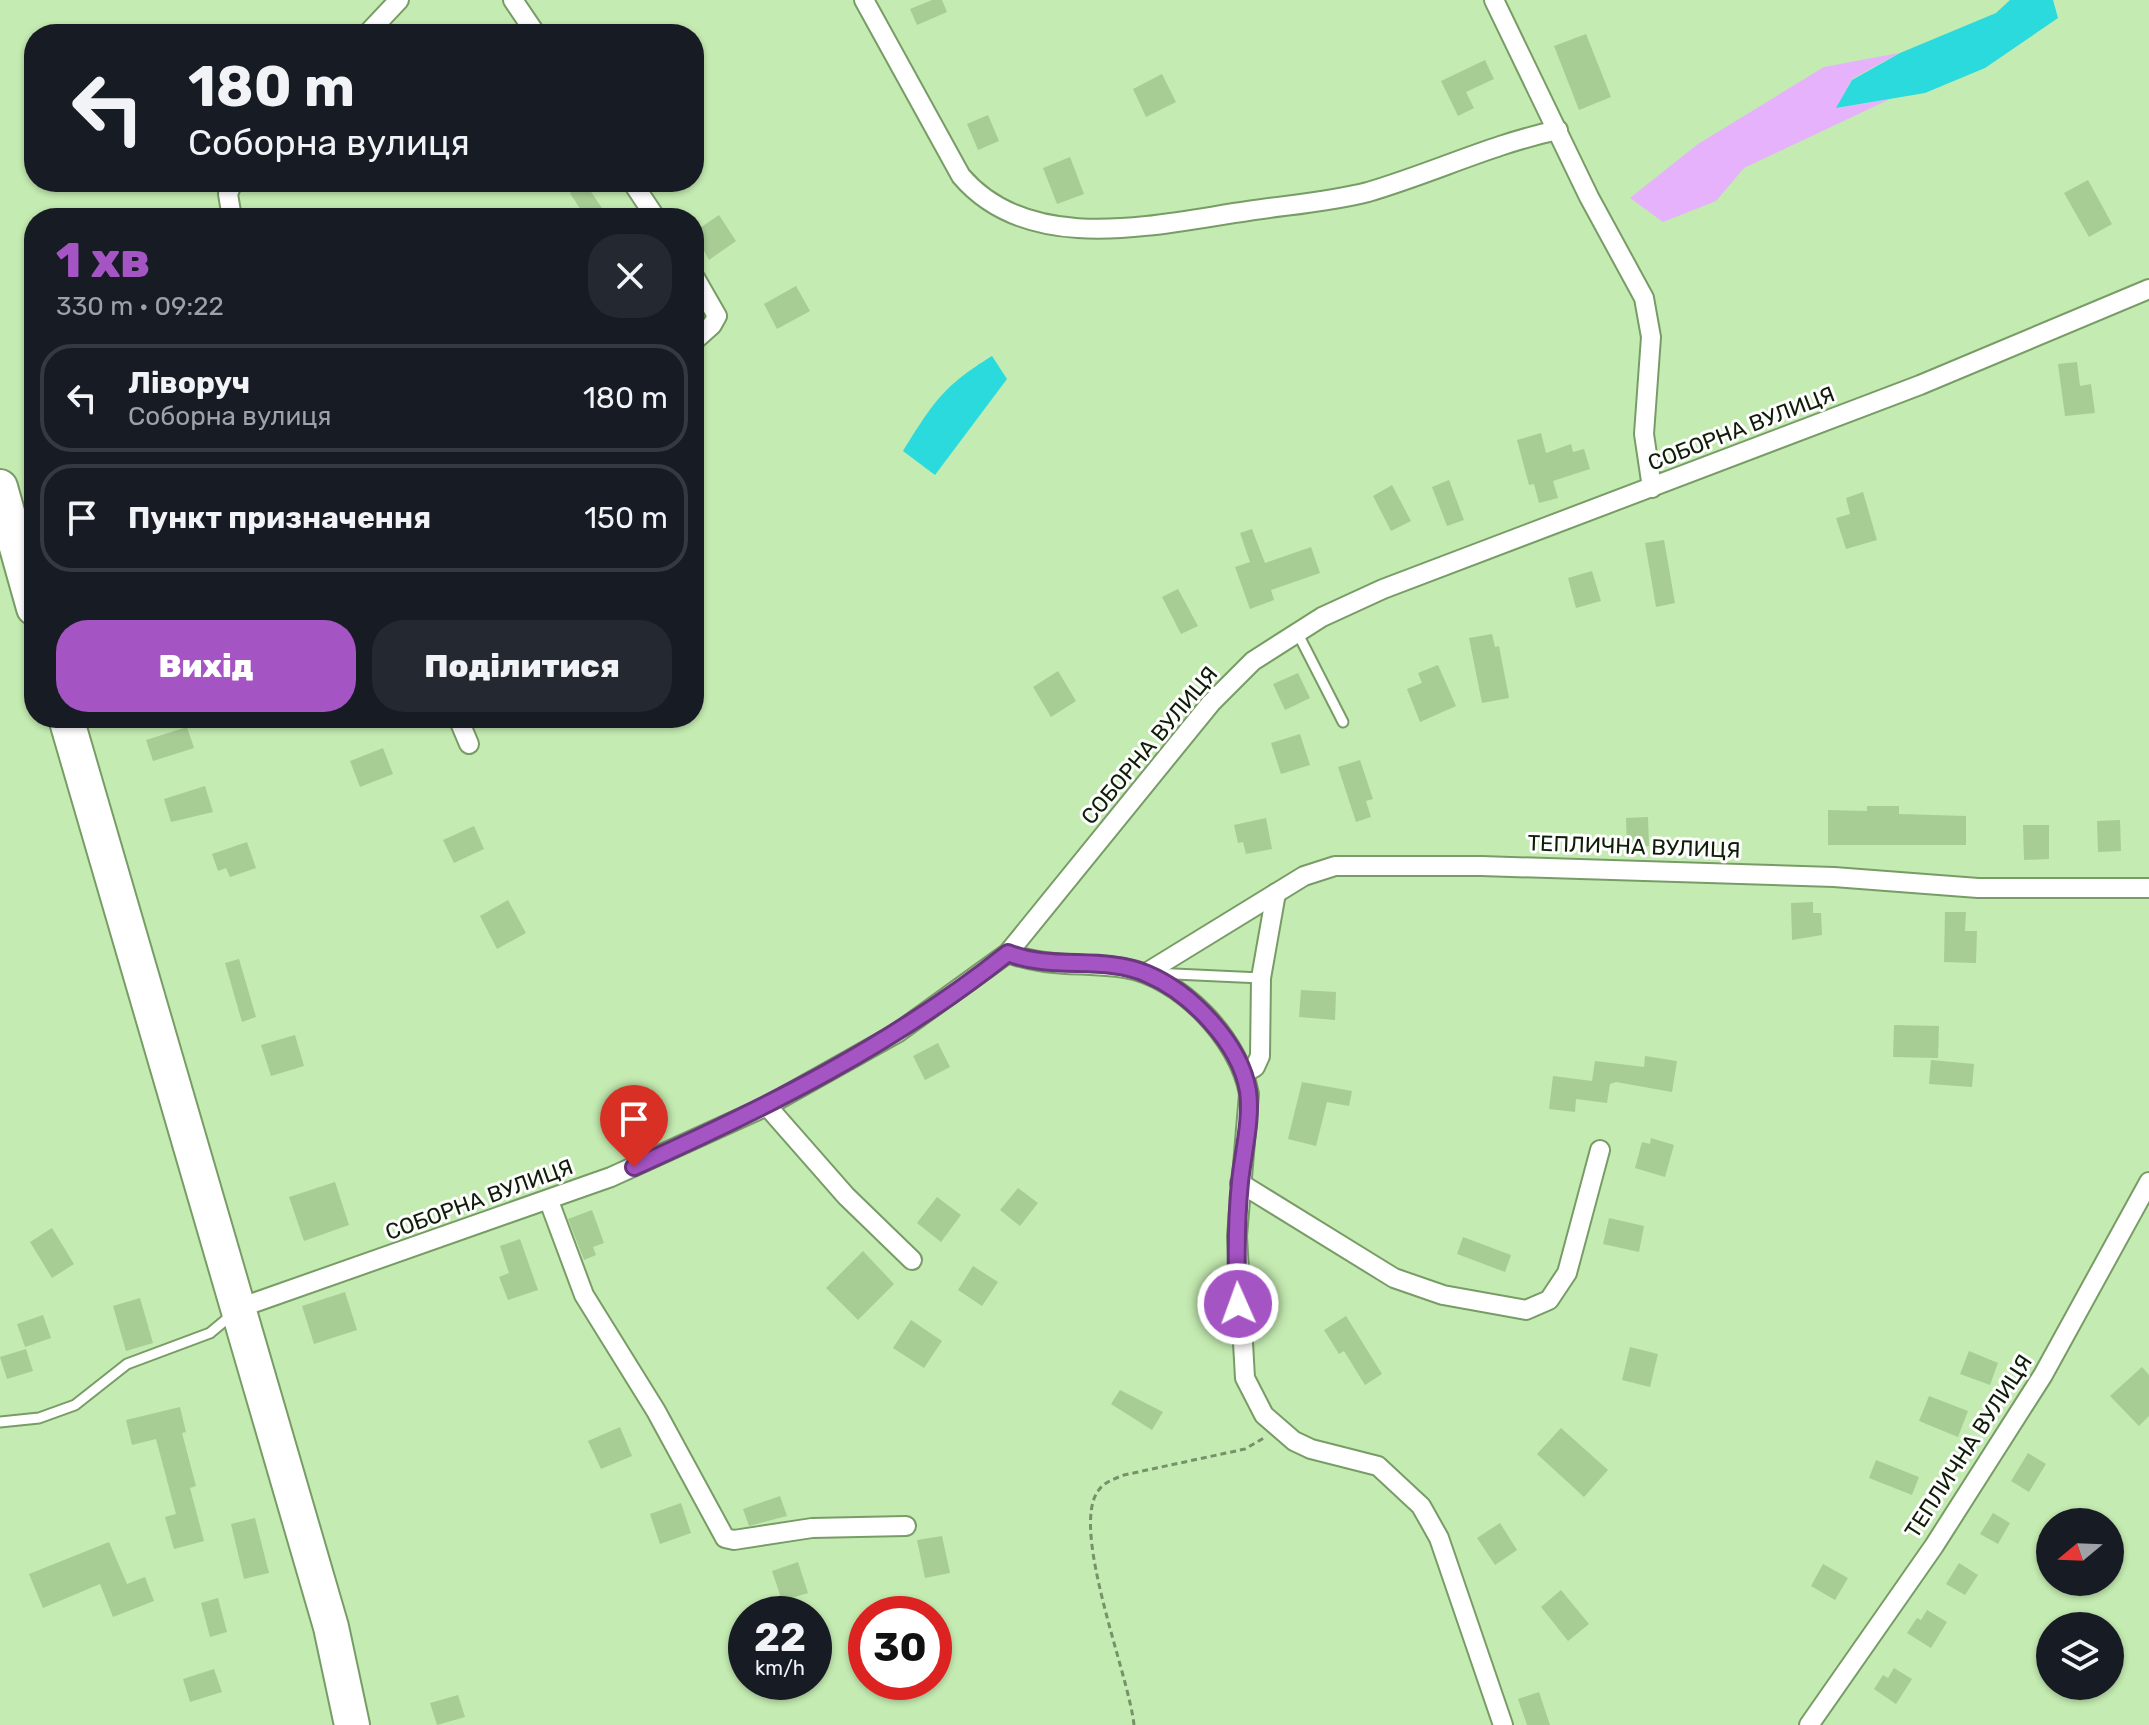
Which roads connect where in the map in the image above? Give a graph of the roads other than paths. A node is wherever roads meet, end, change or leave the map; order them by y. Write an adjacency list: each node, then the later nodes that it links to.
1 (399, 0): 5 (street)
2 (513, 0): 6 (street)
3 (864, 0): 7 (street)
4 (1494, 0): 7 (street)
5 (376, 24)
6 (529, 24)
7 (1558, 130): 12 (street)
8 (2149, 289): 12 (street, СОБОРНА ВУЛИЦЯ)
9 (704, 293): 10 (street)
10 (704, 330)
11 (0, 487): 13 (highway)
12 (1652, 488): 14 (street, СОБОРНА ВУЛИЦЯ)
13 (24, 572)
14 (1297, 632): 15 (lane); 21 (street, СОБОРНА ВУЛИЦЯ)
15 (1343, 722)
16 (69, 728): 31 (highway)
17 (462, 728): 18 (street)
18 (469, 744)
19 (2149, 888): 20 (street, ТЕПЛИЧНА ВУЛИЦЯ)
20 (1276, 893): 22 (street, ТЕПЛИЧНА ВУЛИЦЯ); 23 (street)
21 (1008, 953): 22 (street); 25 (street, СОБОРНА ВУЛИЦЯ)
22 (1146, 973): 23 (lane); 24 (street)
23 (1261, 978): 24 (street)
24 (1244, 1073): 28 (street)
25 (767, 1106): 29 (street, СОБОРНА ВУЛИЦЯ); 30 (street)
26 (1600, 1150): 28 (street)
27 (2149, 1182): 36 (street, ТЕПЛИЧНА ВУЛИЦЯ)
28 (1240, 1183): 35 (street)
29 (549, 1201): 31 (street, СОБОРНА ВУЛИЦЯ); 33 (street)
30 (912, 1260)
31 (239, 1308): 32 (lane); 34 (highway)
32 (0, 1422)
33 (906, 1526)
34 (352, 1725)
35 (1503, 1725)
36 (1809, 1725)

